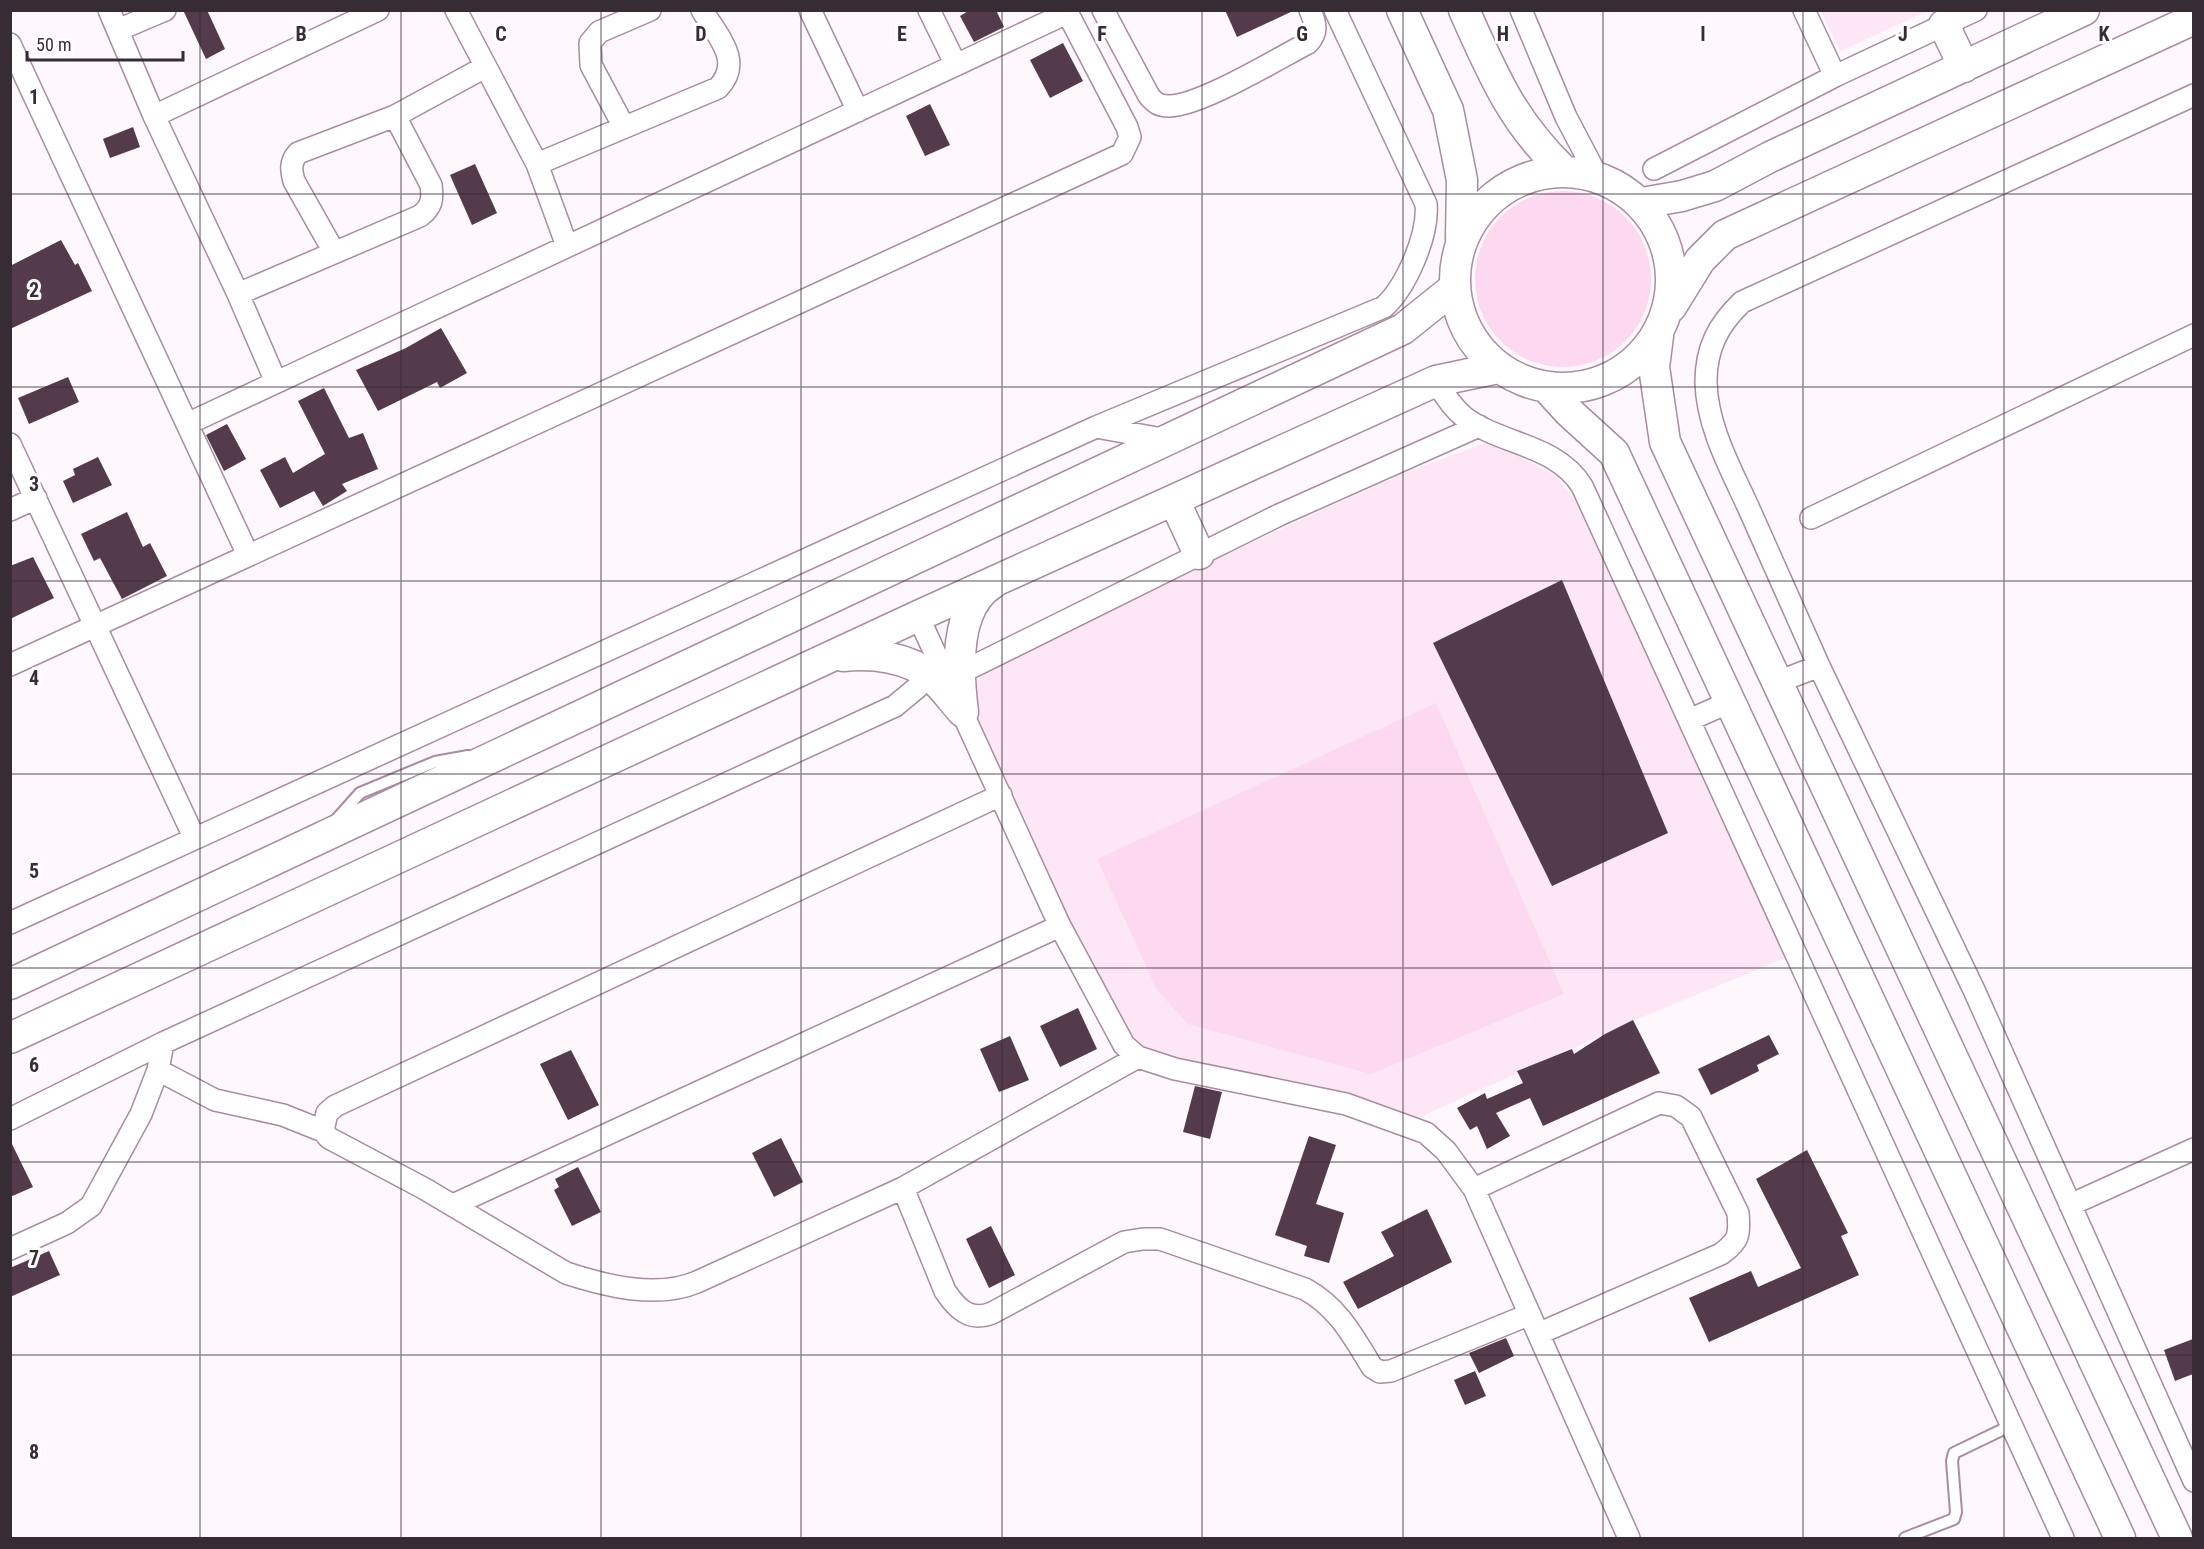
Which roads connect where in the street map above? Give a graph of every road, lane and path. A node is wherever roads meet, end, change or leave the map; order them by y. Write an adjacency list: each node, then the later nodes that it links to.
1 (109, 10): 21 (street)
2 (165, 10): 21 (street)
3 (378, 10): 29 (street)
4 (456, 10): 24 (street)
5 (650, 10): 31 (street)
6 (702, 10): 31 (street)
7 (810, 10): 28 (street)
8 (929, 10): 23 (street)
9 (1103, 10): 10 (street)
10 (1310, 10)
11 (1335, 10): 51 (street)
12 (1402, 10): 37 (street)
13 (1464, 10): 34 (street)
14 (1521, 10): 35 (street)
15 (1804, 10): 26 (street)
16 (1976, 10): 20 (street)
17 (2084, 10): 25 (street)
18 (1067, 12): 23 (street); 59 (street)
19 (2193, 19): 42 (street)
20 (1944, 26): 25 (street); 26 (street)
21 (118, 30): 29 (street)
22 (10, 44): 49 (street)
23 (956, 65): 28 (street)
24 (486, 67): 30 (street); 32 (street)
25 (1964, 67): 36 (street)
26 (1835, 76): 33 (street)
27 (2193, 94): 65 (street)
28 (858, 111): 38 (street)
29 (154, 116): 41 (street)
30 (395, 116): 39 (street); 39 (street)
31 (624, 127): 32 (street)
32 (537, 164): 38 (street)
33 (1654, 169)
34 (1564, 171): 35 (street); 37 (street)
35 (1597, 176): 36 (street)
36 (1641, 203): 42 (street)
37 (1461, 242): 40 (street)
38 (567, 246): 47 (street)
39 (334, 252): 41 (street)
40 (1454, 288): 45 (street); 52 (street)
41 (238, 294): 47 (street)
42 (1671, 307): 43 (street)
43 (1658, 336): 48 (street); 67 (street)
44 (2193, 336): 57 (street)
45 (1498, 368): 46 (street); 48 (street)
46 (1436, 381): 50 (street); 55 (street)
47 (276, 382): 49 (street)
48 (1548, 389): 68 (street)
49 (187, 424): 59 (street)
50 (1479, 426): 58 (street); 70 (street)
51 (1096, 427): 52 (street); 72 (street)
52 (1168, 440): 75 (street)
53 (10, 444): 54 (street)
54 (36, 498): 56 (street); 62 (street)
55 (1174, 500): 58 (street); 60 (street)
56 (10, 510)
57 (1811, 518)
58 (1199, 554): 66 (street)
59 (248, 555): 62 (street)
60 (1006, 576): 61 (street); 66 (street)
61 (918, 616): 63 (street); 69 (street)
62 (95, 626): 64 (street); 72 (street)
63 (828, 658): 66 (street); 76 (street)
64 (10, 665)
65 (1819, 666): 67 (street); 86 (street)
66 (945, 675): 69 (street); 77 (street)
67 (1778, 682): 96 (street)
68 (1730, 702): 70 (street); 95 (street)
69 (963, 712): 71 (street)
70 (1689, 720): 90 (street)
71 (1001, 795): 74 (street); 81 (street)
72 (194, 837): 73 (street)
73 (10, 923)
74 (1060, 926): 78 (street); 85 (street)
75 (10, 984)
76 (12, 1039)
77 (163, 1043): 79 (street); 80 (street)
78 (1138, 1058): 83 (street); 84 (street)
79 (158, 1070): 81 (street); 87 (street)
80 (10, 1119)
81 (323, 1131): 85 (street)
82 (2193, 1149): 86 (street)
83 (903, 1188): 85 (street); 88 (street)
84 (1474, 1189): 88 (street); 89 (street)
85 (453, 1205)
86 (2070, 1205): 91 (street)
87 (10, 1249)
88 (1528, 1315): 89 (street)
89 (1540, 1333): 92 (street)
90 (2012, 1425): 93 (lane); 94 (street)
91 (2193, 1481)
92 (1629, 1539)
93 (1905, 1539)
94 (2063, 1539)
95 (2120, 1539)
96 (2177, 1539)

